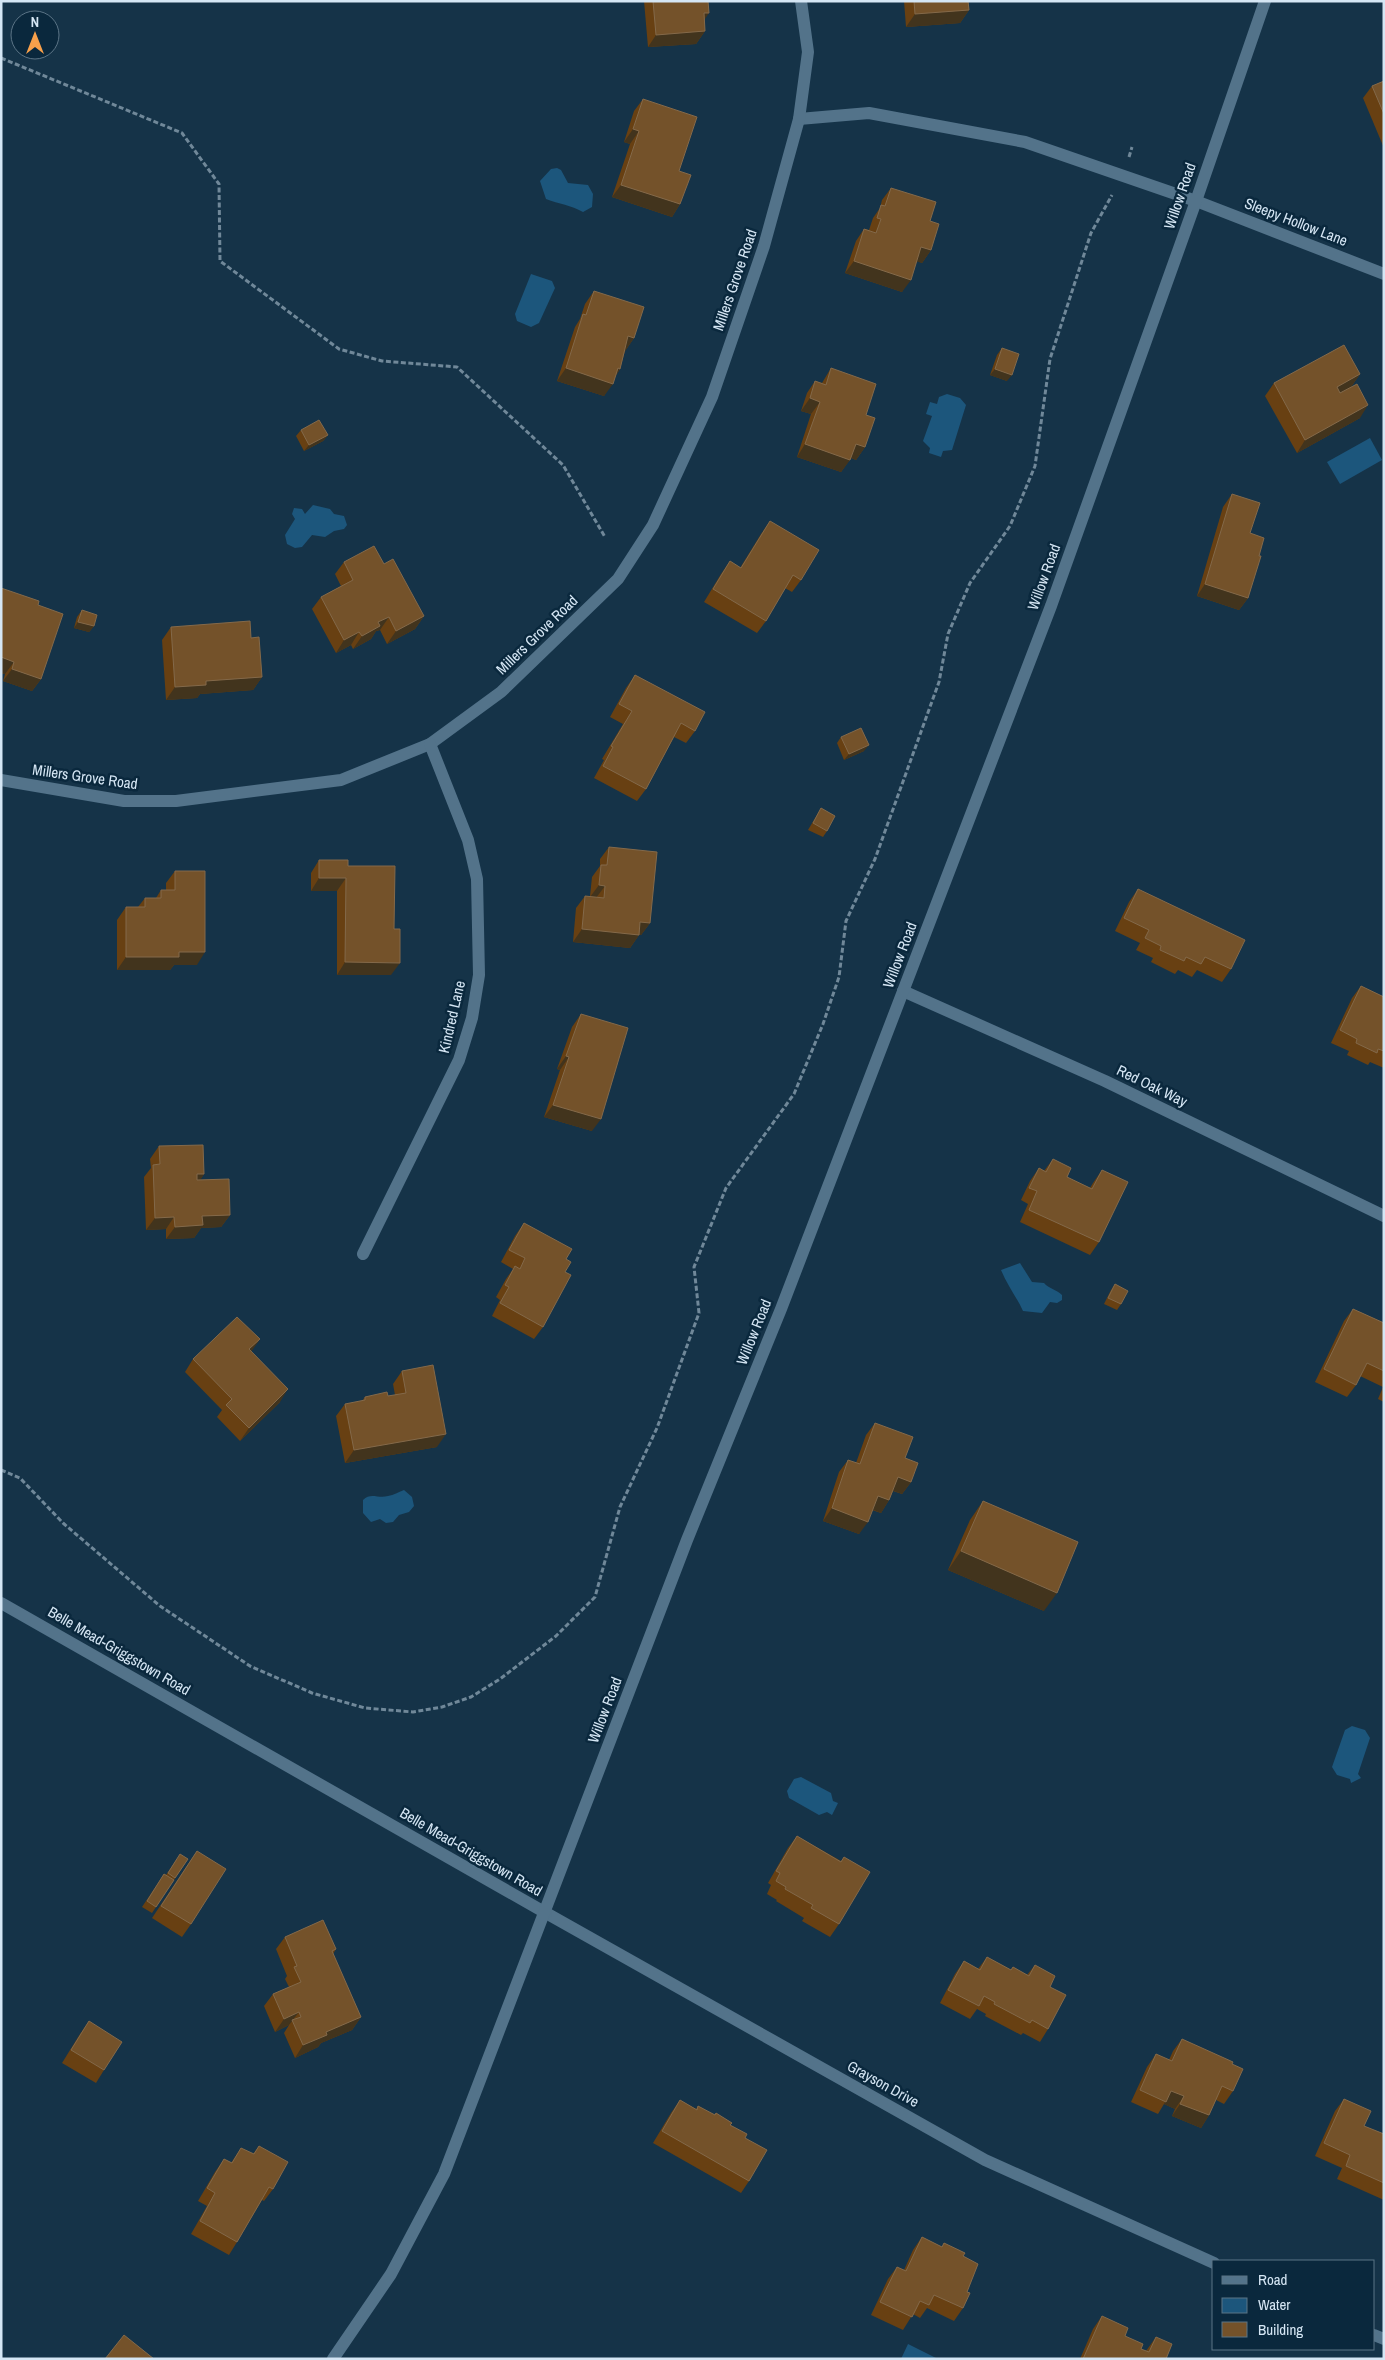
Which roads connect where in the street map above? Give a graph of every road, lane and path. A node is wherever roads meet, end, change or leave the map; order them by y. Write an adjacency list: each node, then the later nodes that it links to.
1 (801, 1): 4 (street, Millers Grove Road)
2 (1265, 1): 7 (street, Willow Road)
3 (1, 58): 9 (path)
4 (798, 120): 6 (street); 10 (street, Millers Grove Road)
5 (1132, 147): 6 (path)
6 (1123, 176): 7 (street); 15 (path)
7 (1196, 200): 8 (street, Sleepy Hollow Lane); 12 (street, Willow Road)
8 (1384, 274)
9 (605, 537)
10 (430, 744): 11 (street, Millers Grove Road); 14 (street, Kindred Lane)
11 (1, 780)
12 (903, 991): 13 (street, Red Oak Way); 17 (street, Willow Road)
13 (1384, 1216)
14 (363, 1254)
15 (1, 1470)
16 (1, 1603): 17 (street, Belle Mead-Griggstown Road)
17 (546, 1913): 18 (street, Grayson Drive); 19 (street, Belle Mead-Griggstown Road)
18 (1212, 2262)
19 (333, 2359)

